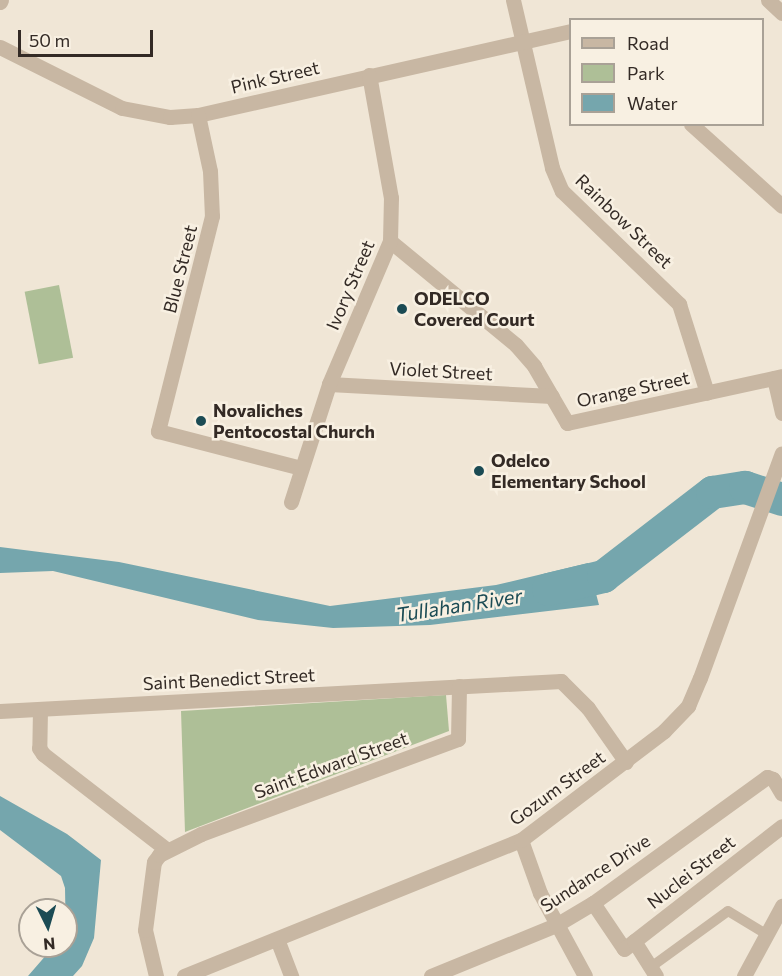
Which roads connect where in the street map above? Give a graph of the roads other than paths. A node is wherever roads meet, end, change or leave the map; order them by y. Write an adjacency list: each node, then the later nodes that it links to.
1 (513, 0): 5 (street, Rainbow Street)
2 (768, 0): 3 (street)
3 (782, 13)
4 (569, 30): 5 (street, Pink Street)
5 (524, 40): 7 (street, Pink Street); 14 (street, Rainbow Street)
6 (0, 47): 8 (street, Pink Street)
7 (369, 75): 8 (street, Pink Street); 11 (street, Ivory Street)
8 (198, 115): 18 (street, Blue Street)
9 (693, 126): 10 (street)
10 (782, 206)
11 (390, 241): 13 (street, Ivory Street); 15 (street, Orange Street)
12 (778, 377): 14 (street, Orange Street); 16 (street)
13 (329, 384): 15 (street, Violet Street); 18 (street, Ivory Street)
14 (707, 393): 15 (street, Orange Street)
15 (552, 396)
16 (782, 413)
17 (782, 453): 23 (street, Gozum Street)
18 (301, 468): 19 (street, Ivory Street)
19 (291, 502)
20 (459, 686): 21 (street, Saint Benedict Street); 23 (street, Saint Benedict Street); 27 (street, Saint Edward Street)
21 (40, 709): 22 (street, Saint Benedict Street); 27 (street)
22 (0, 711)
23 (626, 762): 26 (street, Gozum Street)
24 (782, 794): 28 (street, Sundance Drive)
25 (782, 826): 33 (street, Nuclei Street)
26 (521, 840): 30 (street); 32 (street, Gozum Street)
27 (167, 850): 35 (street)
28 (592, 903): 30 (street, Sundance Drive); 33 (street)
29 (782, 906): 31 (street)
30 (555, 925): 38 (street, Sundance Drive); 39 (street)
31 (766, 934): 34 (street); 40 (street)
32 (277, 939): 36 (street, Gozum Street); 37 (street)
33 (629, 945): 34 (street)
34 (654, 972)
35 (156, 976)
36 (183, 976)
37 (291, 976)
38 (431, 976)
39 (585, 976)
40 (744, 976)

